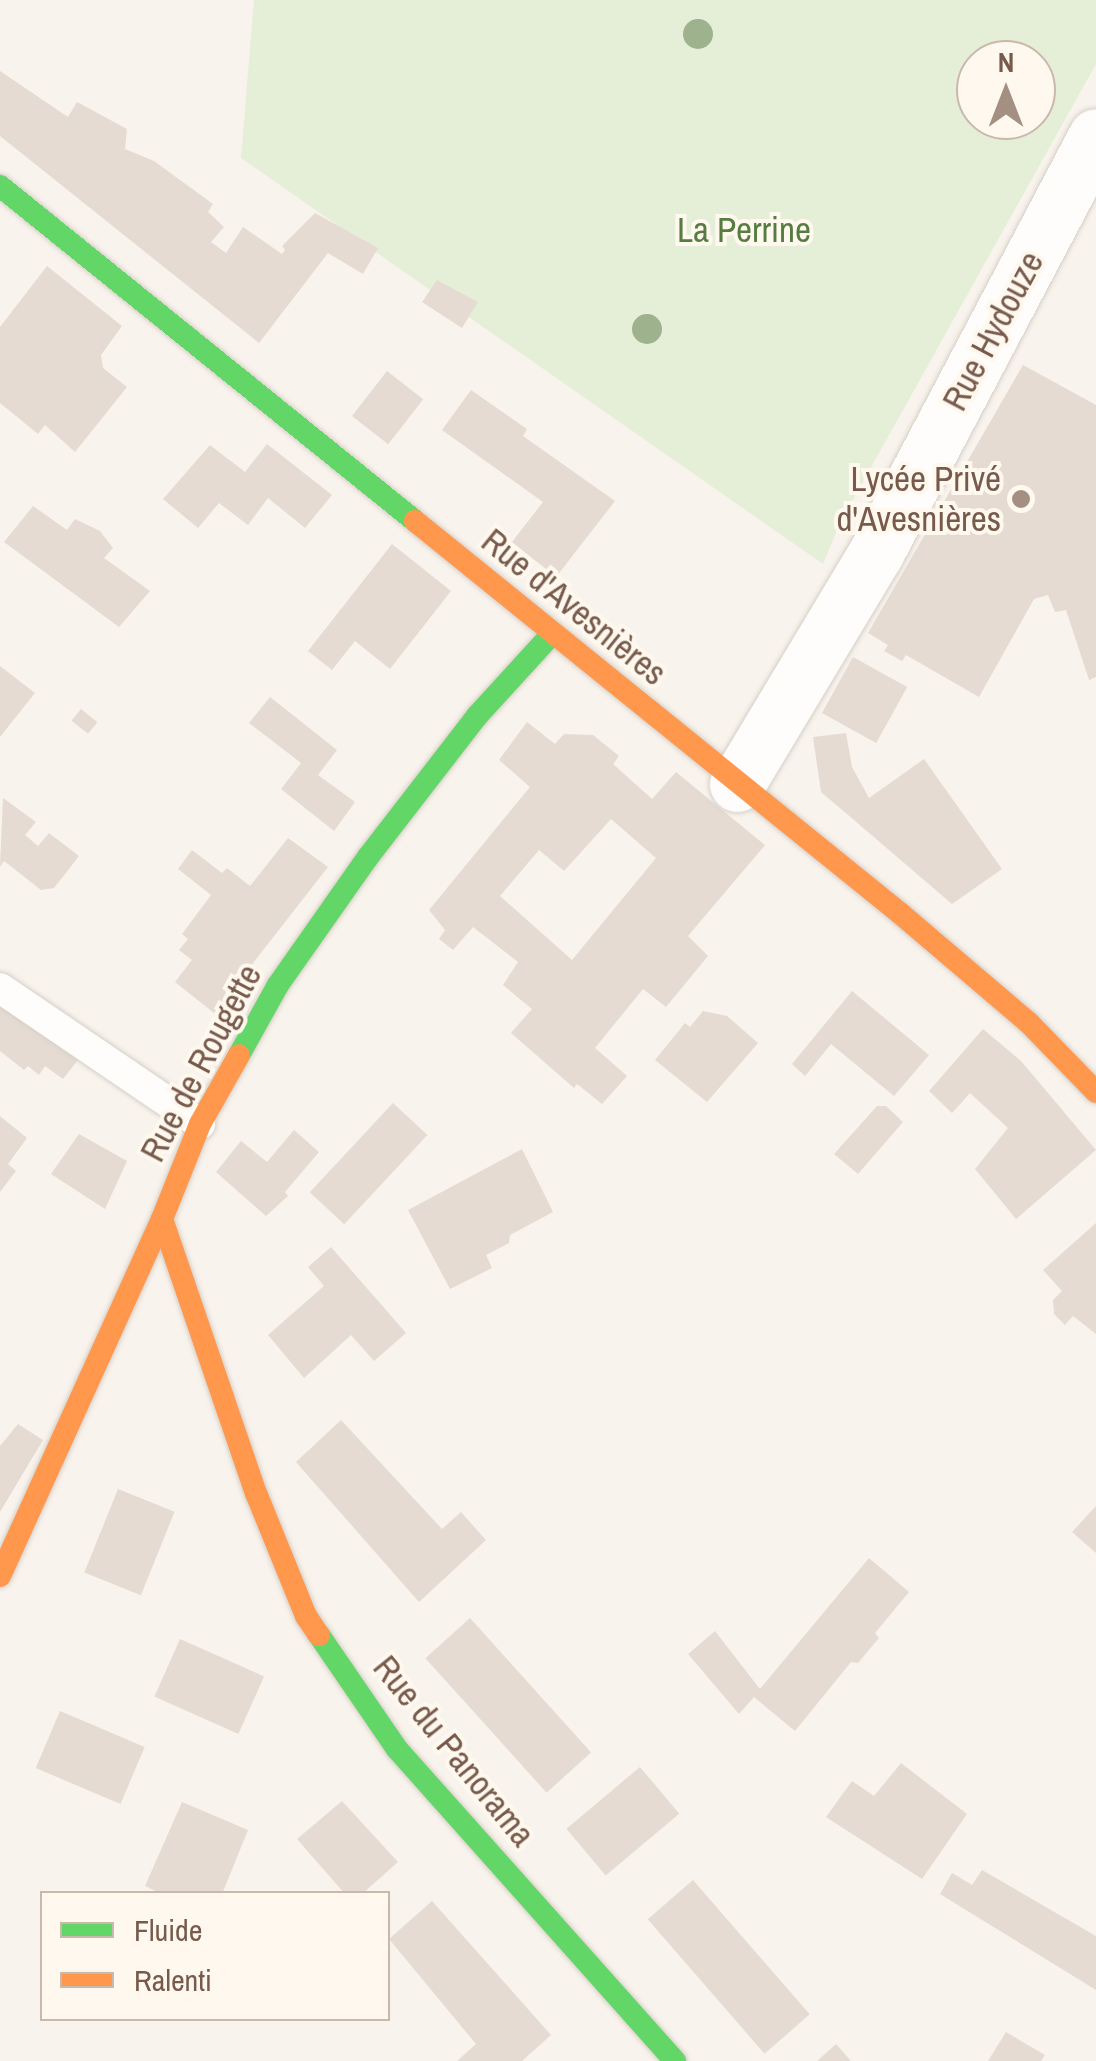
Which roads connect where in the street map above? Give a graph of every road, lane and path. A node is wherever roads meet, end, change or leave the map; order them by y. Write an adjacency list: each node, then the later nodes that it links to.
1 (1096, 136): 4 (street, Rue Hydouze)
2 (0, 186): 3 (street, Rue d'Avesnières)
3 (552, 636): 4 (street, Rue d'Avesnières); 7 (street, Rue de Rougette)
4 (737, 784): 6 (street, Rue d'Avesnières)
5 (0, 988): 7 (lane)
6 (1096, 1092)
7 (200, 1124): 8 (street, Rue de Rougette)
8 (162, 1220): 9 (street, Rue de Rougette); 10 (street, Rue du Panorama)
9 (0, 1576)
10 (674, 2061)

